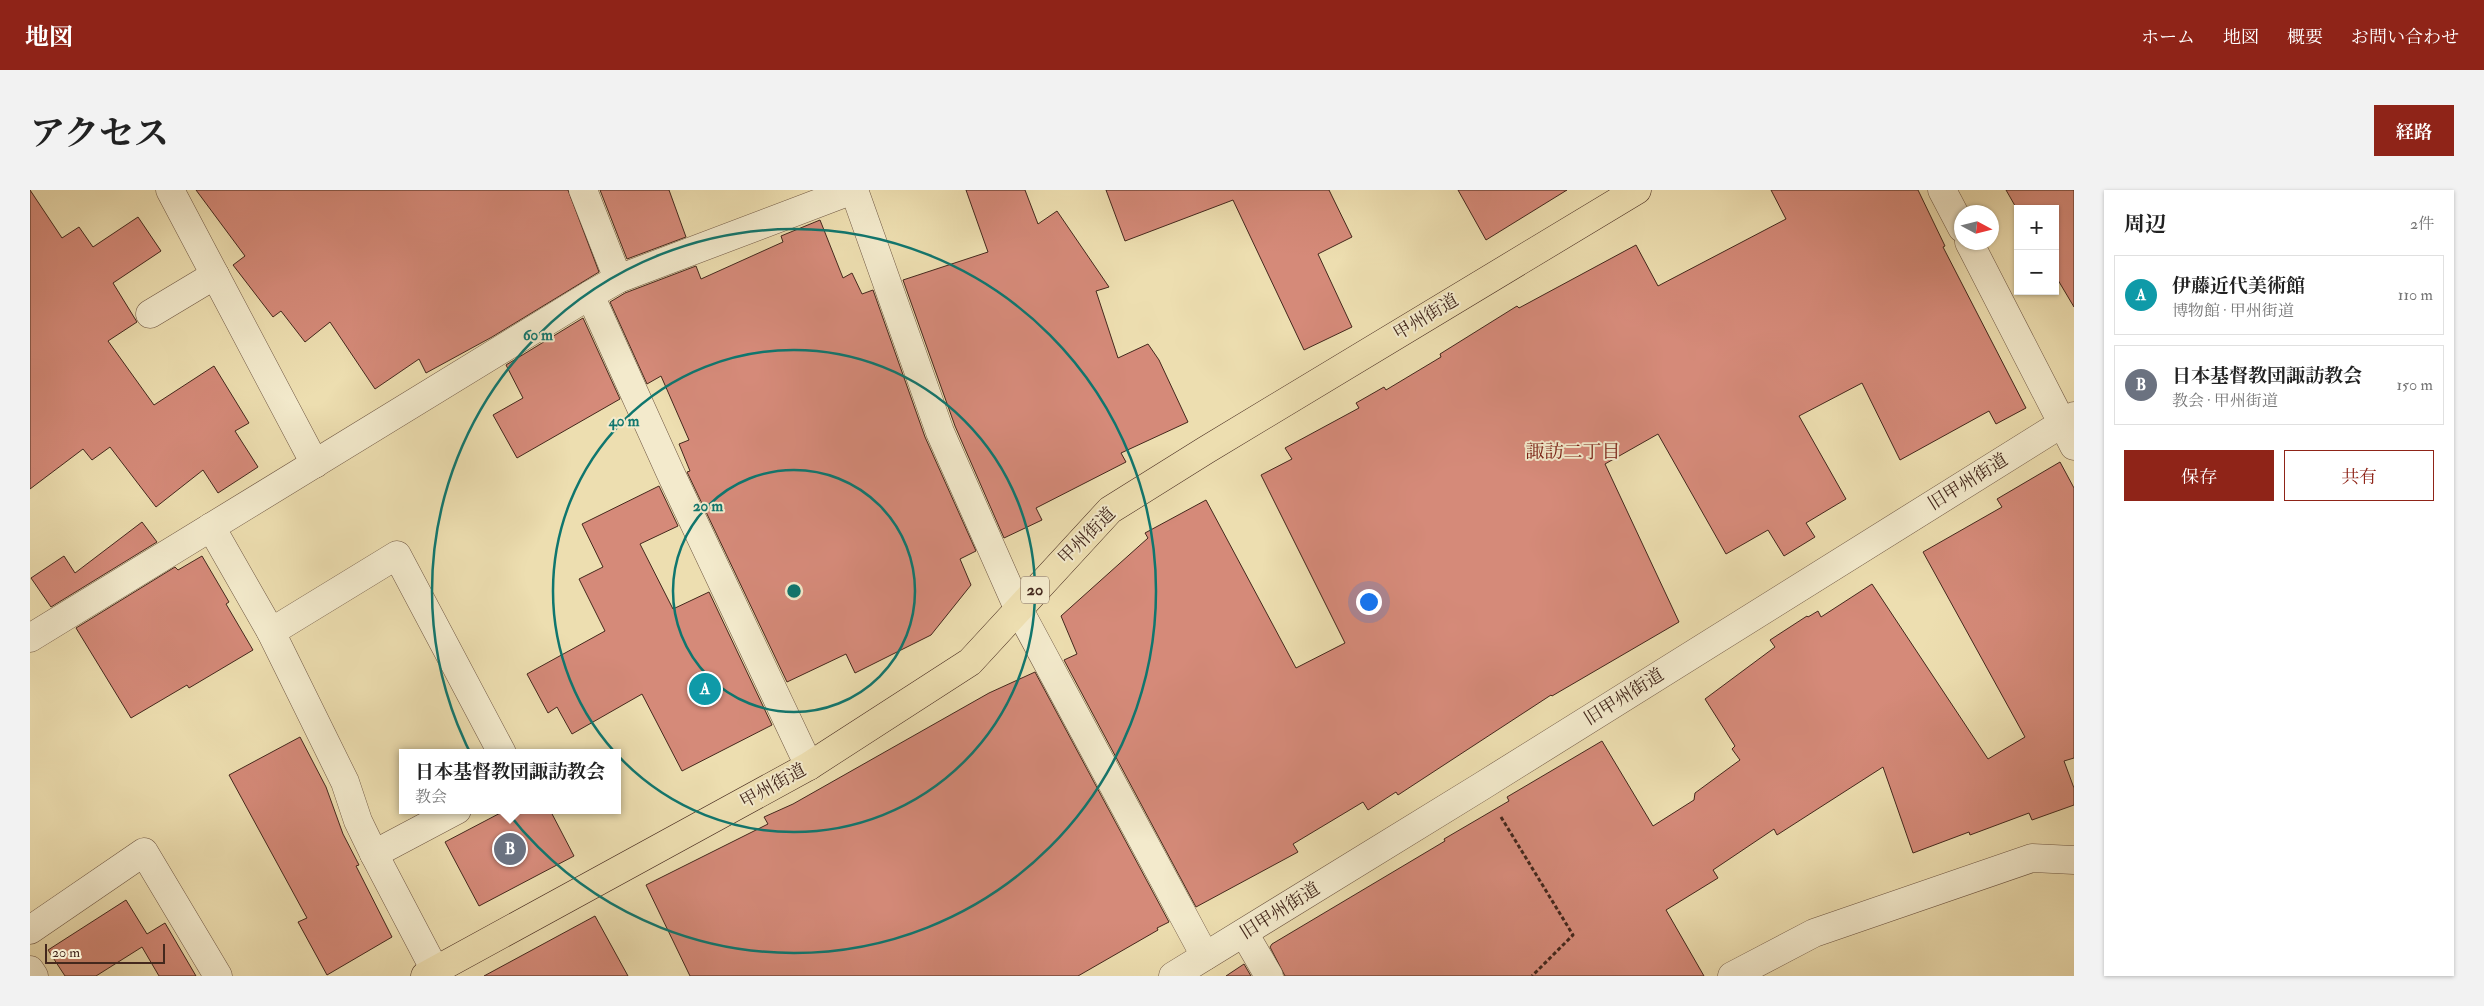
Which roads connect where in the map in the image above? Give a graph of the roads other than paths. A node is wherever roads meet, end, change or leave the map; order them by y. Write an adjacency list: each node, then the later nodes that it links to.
1 (170, 190): 8 (street)
2 (583, 190): 9 (street)
3 (854, 190): 9 (street); 15 (street)
4 (1638, 190): 15 (highway, 甲州街道 / 20)
5 (1942, 190): 6 (street)
6 (1954, 213)
7 (1973, 250): 12 (street)
8 (215, 275): 11 (street); 13 (street)
9 (618, 279): 10 (street)
10 (590, 295): 13 (street); 19 (street)
11 (150, 315)
12 (2070, 428): 24 (street, 旧甲州街道)
13 (315, 464): 14 (street)
14 (211, 527): 16 (street); 17 (street)
15 (1018, 608): 19 (highway, 甲州街道 / 20); 25 (street)
16 (33, 629)
17 (270, 632): 18 (street); 21 (street)
18 (500, 749)
19 (809, 766): 27 (highway, 甲州街道 / 20)
20 (449, 814): 21 (street)
21 (374, 854): 27 (street)
22 (2074, 860): 32 (street)
23 (30, 930): 29 (street)
24 (1244, 933): 25 (street, 旧甲州街道); 31 (street)
25 (1205, 956): 30 (street, 旧甲州街道)
26 (30, 970): 28 (street)
27 (432, 974)
28 (34, 976)
29 (218, 976)
30 (1173, 976)
31 (1269, 976)
32 (1732, 976)

